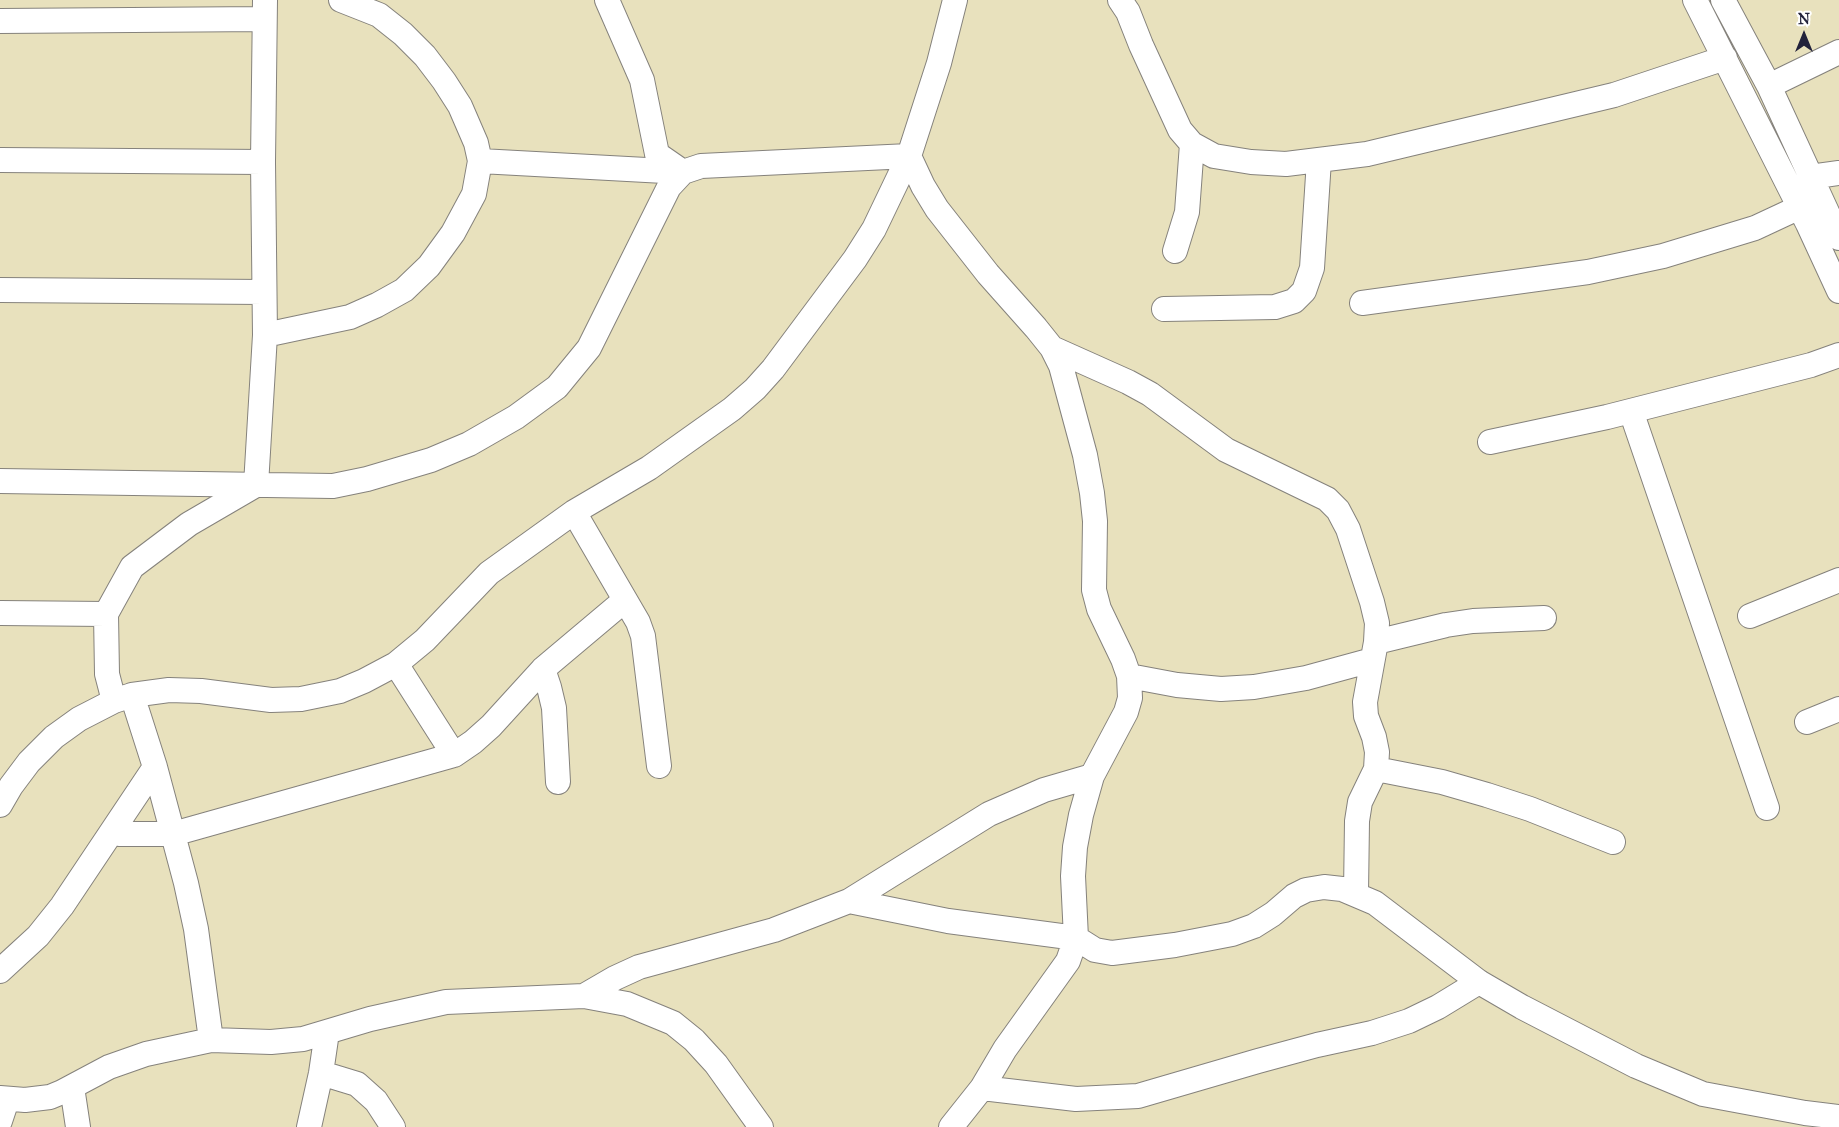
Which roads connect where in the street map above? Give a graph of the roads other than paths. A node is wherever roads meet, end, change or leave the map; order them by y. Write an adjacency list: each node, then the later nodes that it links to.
1 (341, 0): 16 (street)
2 (607, 0): 18 (street)
3 (955, 0): 13 (street)
4 (1120, 0): 12 (street)
5 (1695, 0): 10 (street)
6 (1724, 0): 11 (street)
7 (265, 10): 8 (street); 17 (street)
8 (0, 22)
9 (1839, 52): 11 (street)
10 (1725, 58): 15 (street); 21 (street)
11 (1768, 86): 20 (street)
12 (1192, 144): 15 (street); 23 (street)
13 (909, 156): 18 (street); 30 (street); 36 (street)
14 (0, 160): 17 (street)
15 (1319, 160): 28 (street)
16 (480, 161): 18 (street); 29 (street)
17 (263, 162): 26 (street)
18 (683, 172): 35 (street)
19 (1839, 173): 20 (street)
20 (1810, 177): 22 (street)
21 (1800, 207): 25 (street); 27 (street)
22 (1839, 238)
23 (1174, 251)
24 (0, 290): 26 (street)
25 (1839, 291)
26 (264, 292): 29 (street)
27 (1362, 303)
28 (1164, 310)
29 (265, 334): 35 (street)
30 (1052, 348): 43 (street); 46 (street)
31 (1839, 355): 32 (street)
32 (1632, 411): 33 (street); 57 (street)
33 (1490, 442)
34 (0, 481): 35 (street)
35 (256, 485): 40 (street)
36 (574, 512): 38 (street); 44 (street)
37 (1839, 580): 41 (street)
38 (626, 600): 45 (street); 51 (street)
39 (0, 613): 40 (street)
40 (106, 614): 47 (street)
41 (1750, 616)
42 (1544, 618): 43 (street)
43 (1374, 651): 46 (street); 53 (street)
44 (396, 664): 47 (street); 50 (street)
45 (543, 669): 50 (street); 55 (street)
46 (1129, 676): 54 (street)
47 (123, 698): 52 (street); 56 (street)
48 (1839, 709): 49 (street)
49 (1807, 722)
50 (454, 755): 59 (street)
51 (660, 766)
52 (155, 767): 58 (street); 59 (street)
53 (1376, 769): 60 (street); 61 (street)
54 (1092, 776): 62 (street); 63 (street)
55 (558, 782)
56 (0, 805)
57 (1766, 808)
58 (112, 832): 59 (street); 64 (street)
59 (173, 834): 68 (street)
60 (1613, 842)
61 (1356, 893): 63 (street); 65 (street)
62 (849, 901): 63 (street); 66 (street)
63 (1076, 938): 71 (street)
64 (0, 971)
65 (1479, 982): 71 (street); 73 (street)
66 (584, 996): 67 (street); 77 (street)
67 (326, 1032): 68 (street); 69 (street)
68 (211, 1040): 70 (street)
69 (321, 1073): 75 (street); 76 (street)
70 (72, 1087): 72 (street); 74 (street)
71 (982, 1088): 78 (street)
72 (2, 1106)
73 (1839, 1116)
74 (78, 1127)
75 (309, 1127)
76 (393, 1127)
77 (761, 1127)
78 (951, 1127)

